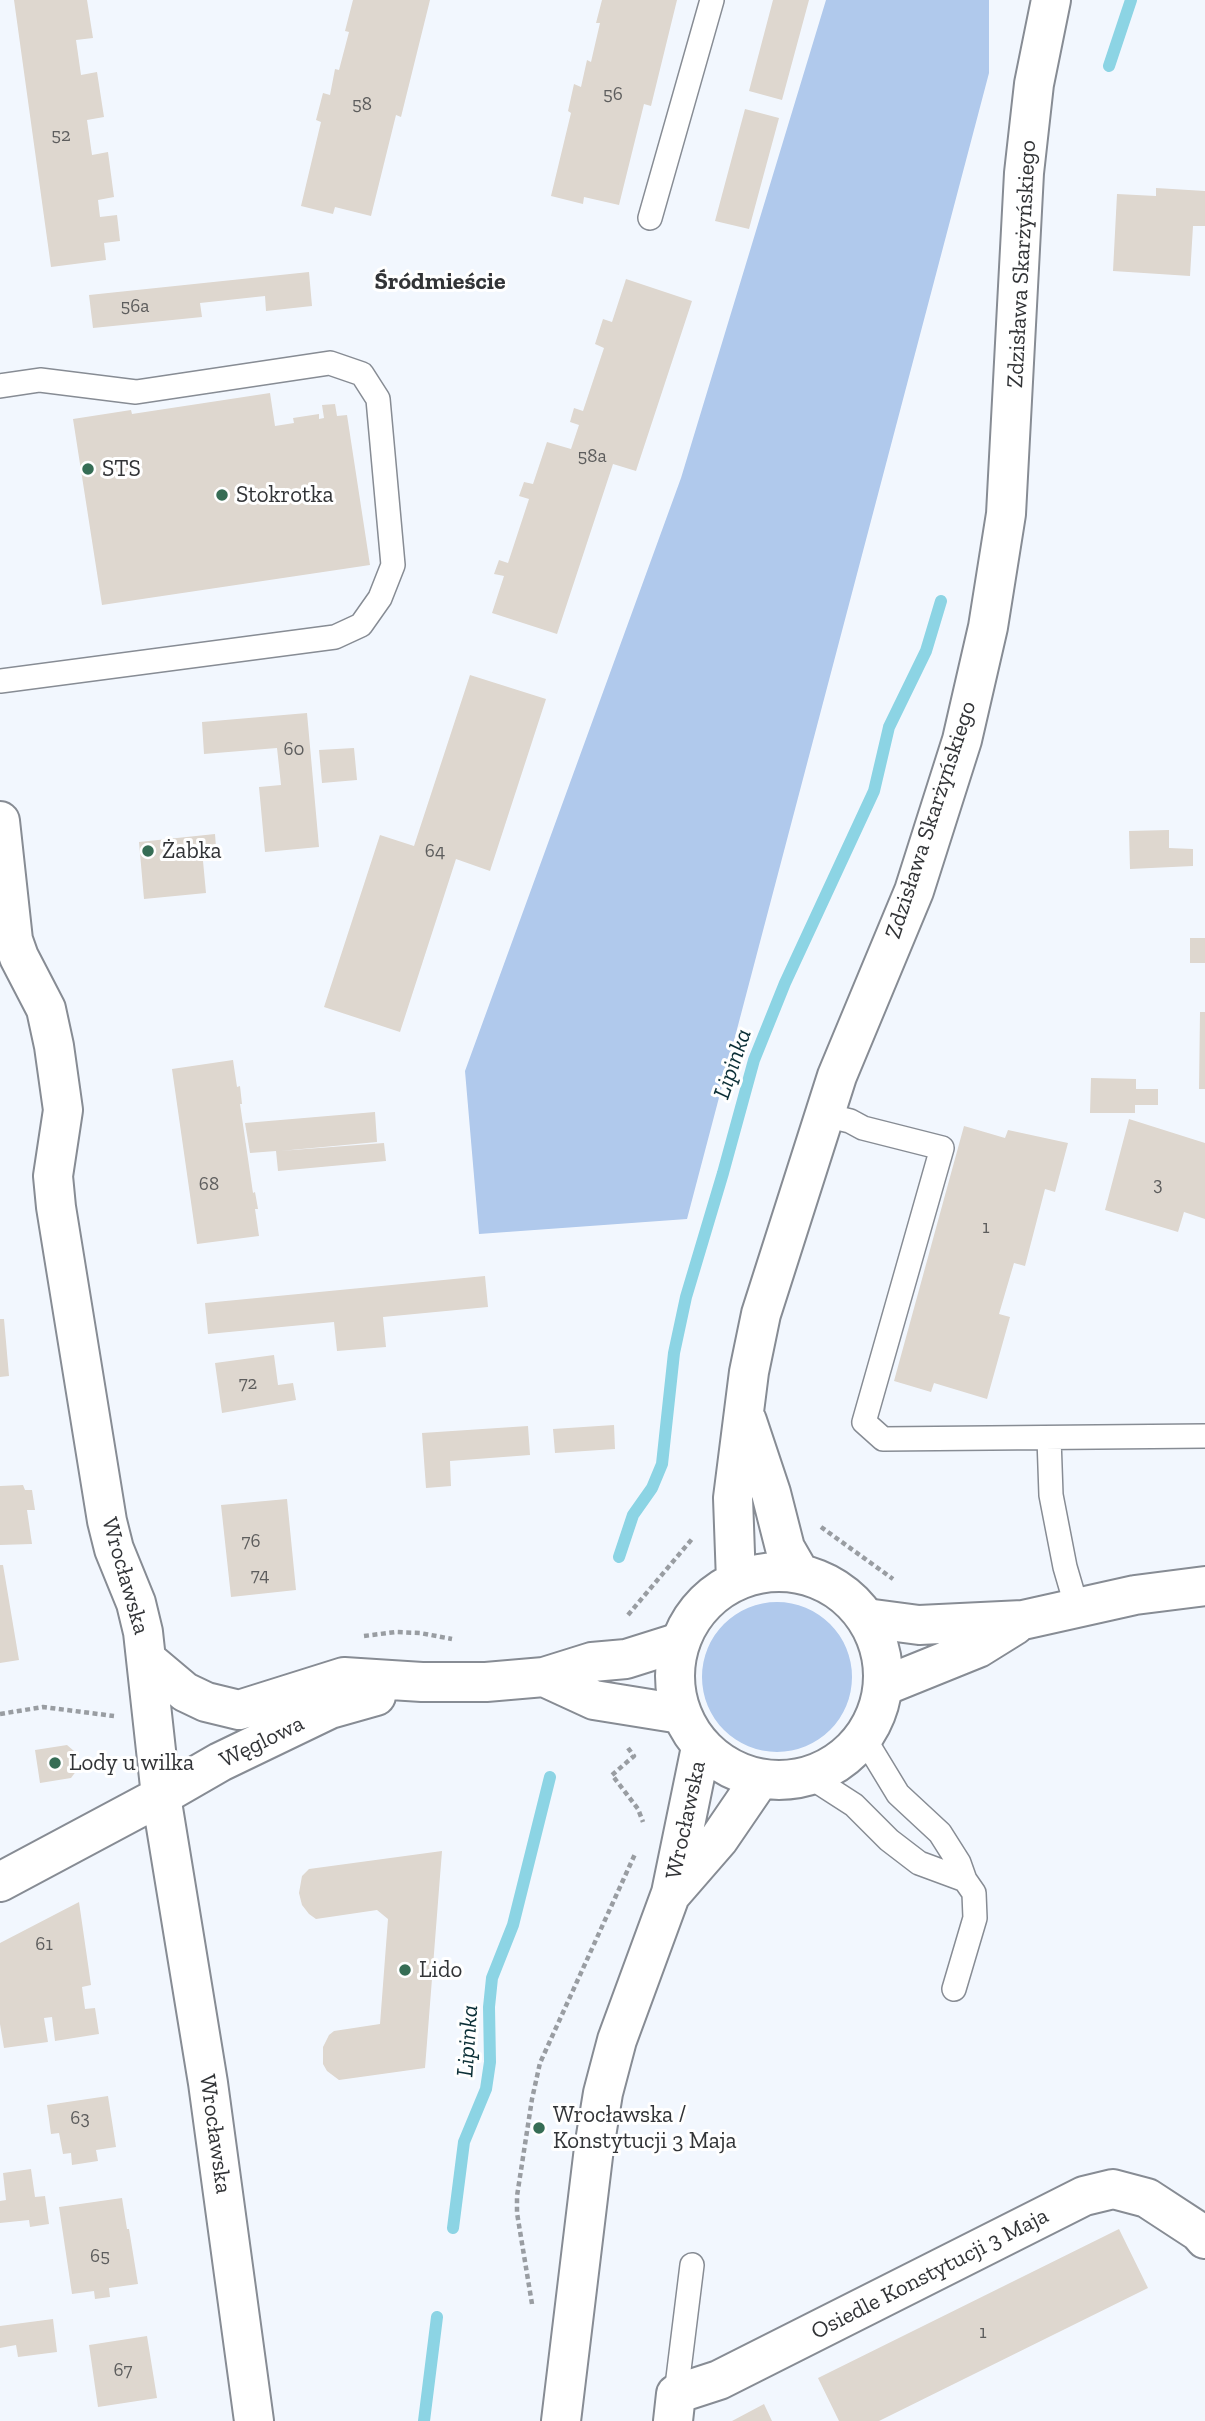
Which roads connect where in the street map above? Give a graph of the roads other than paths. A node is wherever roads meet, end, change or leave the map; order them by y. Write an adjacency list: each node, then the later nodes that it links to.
1 (712, 0): 3 (lane)
2 (1051, 0): 7 (street, Zdzisława Skarżyńskiego)
3 (650, 218)
4 (0, 386): 5 (lane)
5 (0, 681)
6 (0, 821): 18 (street, Wrocławska)
7 (825, 1115): 8 (street, Zdzisława Skarżyńskiego); 10 (lane)
8 (744, 1412): 11 (street, Zdzisława Skarżyńskiego); 12 (street, Zdzisława Skarżyńskiego)
9 (1205, 1436): 10 (lane)
10 (1049, 1438): 14 (lane)
11 (800, 1574): 12 (street); 15 (street)
12 (736, 1581): 17 (street)
13 (1205, 1586): 14 (street)
14 (1077, 1608): 16 (street)
15 (866, 1618): 16 (street); 21 (street)
16 (1023, 1620): 21 (street)
17 (680, 1642): 19 (street, Węglowa); 22 (street)
18 (147, 1660): 20 (street, Węglowa); 27 (street, Wrocławska)
19 (544, 1677): 20 (street, Węglowa); 22 (street, Węglowa)
20 (422, 1682): 27 (street, Węglowa)
21 (884, 1686): 23 (street)
22 (681, 1714): 24 (street)
23 (864, 1738): 25 (street); 28 (lane)
24 (701, 1747): 26 (street); 30 (street, Wrocławska)
25 (809, 1776): 26 (street); 28 (lane)
26 (760, 1779): 30 (street, Wrocławska)
27 (162, 1796): 29 (street, Węglowa); 35 (street, Wrocławska)
28 (965, 1880): 31 (lane)
29 (0, 1882)
30 (671, 1893): 36 (street, Wrocławska)
31 (954, 1989)
32 (1205, 2239): 34 (street, Osiedle Konstytucji 3 Maja)
33 (692, 2265): 34 (lane)
34 (675, 2408)
35 (254, 2421)
36 (561, 2421)

